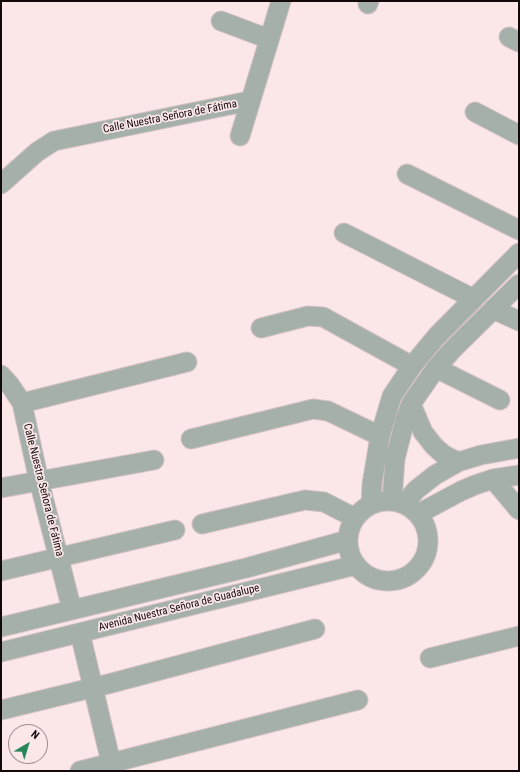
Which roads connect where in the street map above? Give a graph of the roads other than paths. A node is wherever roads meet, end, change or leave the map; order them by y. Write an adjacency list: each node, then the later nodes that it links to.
1 (281, 1): 3 (street, Calle Nuestra Señora de Fátima)
2 (221, 21): 3 (street)
3 (269, 38): 4 (street, Calle Nuestra Señora de Fátima)
4 (249, 101): 7 (street); 9 (street, Calle Nuestra Señora de Fátima)
5 (475, 112): 6 (street)
6 (519, 135)
7 (240, 136)
8 (407, 174): 10 (street)
9 (2, 182)
10 (519, 230)
11 (344, 233): 14 (street)
12 (519, 253): 14 (street)
13 (519, 284): 15 (street)
14 (474, 299): 19 (street)
15 (493, 309): 16 (street); 20 (street)
16 (519, 321)
17 (261, 328): 19 (street)
18 (187, 362): 23 (street)
19 (412, 366): 25 (street)
20 (436, 368): 22 (street); 24 (street)
21 (1, 375): 23 (street, Calle Nuestra Señora de Fátima)
22 (500, 400)
23 (22, 403): 32 (street, Calle Nuestra Señora de Fátima)
24 (411, 404): 29 (street); 35 (street)
25 (380, 436): 26 (street); 34 (street)
26 (191, 439)
27 (519, 448): 29 (street)
28 (154, 460): 32 (street)
29 (458, 462): 35 (street)
30 (519, 475): 31 (street)
31 (494, 479): 35 (street); 36 (street)
32 (39, 481): 33 (street); 41 (street, Calle Nuestra Señora de Fátima)
33 (1, 488)
34 (371, 504): 35 (street); 37 (street)
35 (405, 506): 42 (street)
36 (519, 510)
37 (355, 518): 38 (street); 40 (street)
38 (202, 524)
39 (175, 530): 41 (street)
40 (348, 540): 42 (street); 44 (street, Avenida Nuestra Señora de Guadalupe)
41 (60, 557): 43 (street); 44 (street, Calle Nuestra Señora de Fátima)
42 (356, 565): 47 (street, Avenida Nuestra Señora de Guadalupe)
43 (1, 571)
44 (72, 610): 45 (street, Avenida Nuestra Señora de Guadalupe)
45 (1, 627)
46 (315, 629): 51 (street)
47 (80, 633): 49 (street, Avenida Nuestra Señora de Guadalupe); 51 (street)
48 (519, 636): 50 (street)
49 (1, 652)
50 (430, 658)
51 (93, 687): 53 (street); 54 (street)
52 (358, 700): 54 (street)
53 (1, 710)
54 (112, 767): 55 (street)
55 (80, 771)

